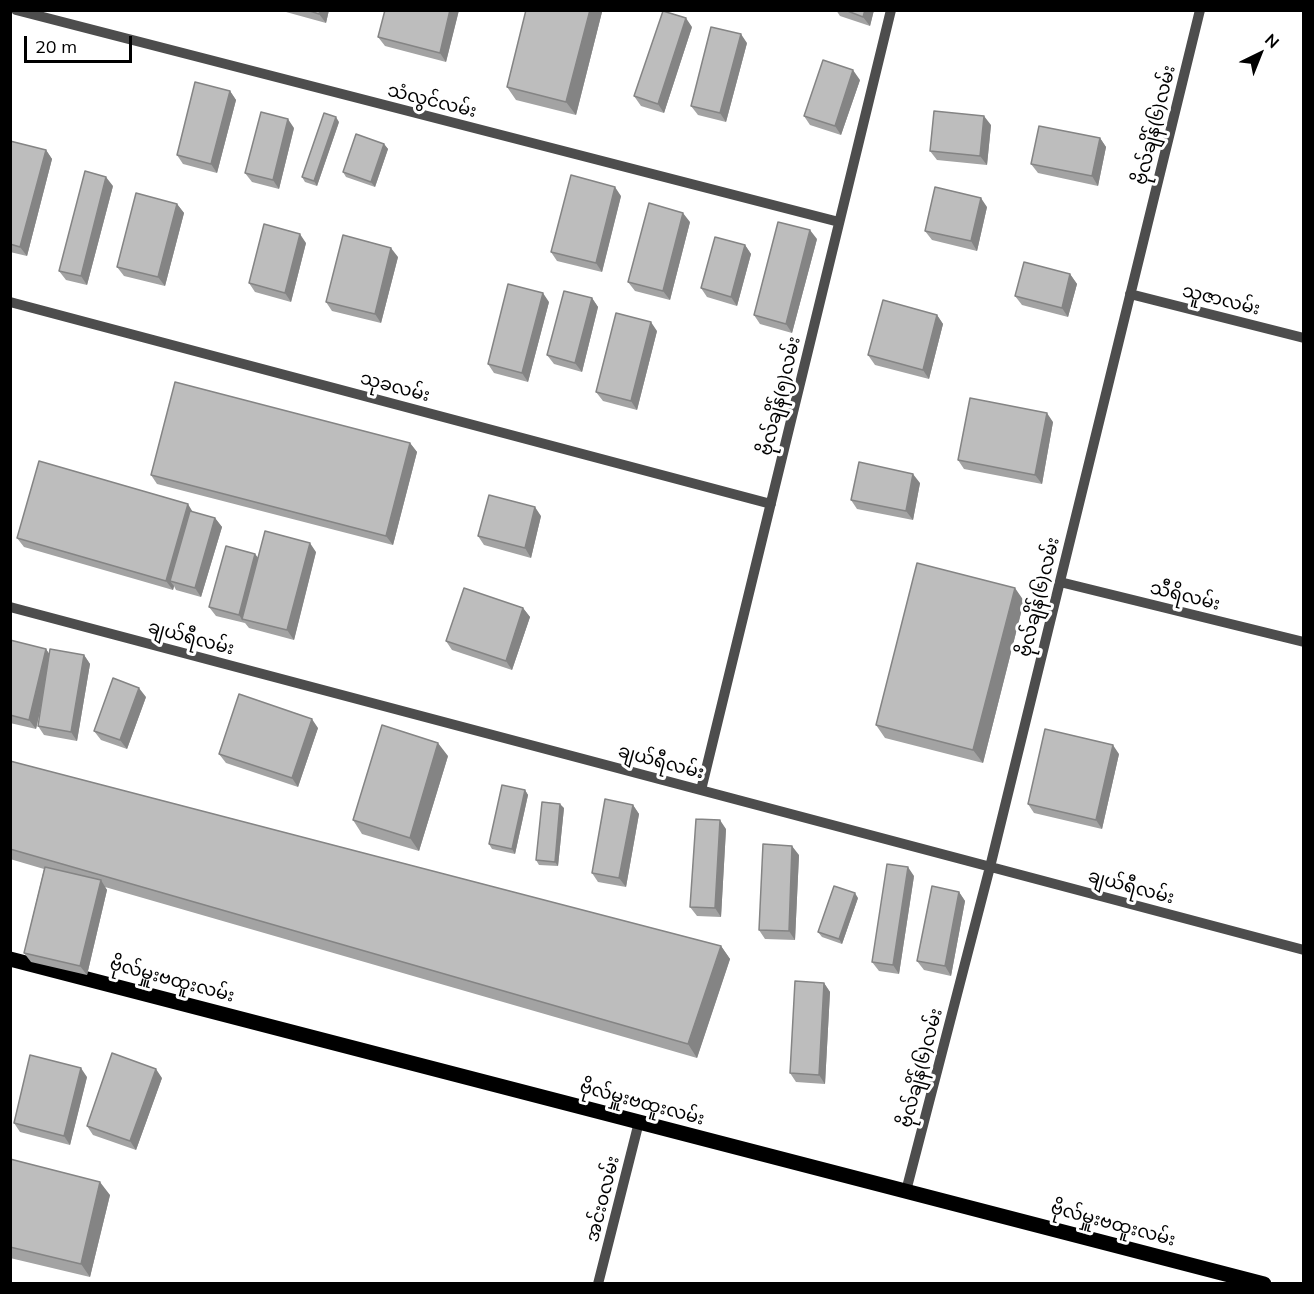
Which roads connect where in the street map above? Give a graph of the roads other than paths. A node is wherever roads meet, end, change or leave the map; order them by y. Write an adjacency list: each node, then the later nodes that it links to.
1 (16, 10): 4 (street, သံလွင်လမ်း)
2 (891, 10): 4 (street, ဗိုလ်ချိန်(၅)လမ်း)
3 (1200, 10): 5 (street, ဗိုလ်ချိန်(၆)လမ်း)
4 (839, 222): 8 (street, ဗိုလ်ချိန်(၅)လမ်း)
5 (1131, 294): 7 (street, သူဇာလမ်း); 9 (street, ဗိုလ်ချိန်(၆)လမ်း)
6 (10, 302): 8 (street, သုခလမ်း)
7 (1304, 338)
8 (771, 504): 12 (street, ဗိုလ်ချိန်(၅)လမ်း)
9 (1060, 582): 11 (street, သီရိလမ်း); 13 (street, ဗိုလ်ချိန်(၆)လမ်း)
10 (10, 607): 12 (street, ချယ်ရီလမ်း)
11 (1304, 642)
12 (701, 790): 13 (street, ချယ်ရီလမ်း)
13 (990, 867): 14 (street, ချယ်ရီလမ်း); 17 (street, ဗိုလ်ချိန်(၆)လမ်း)
14 (1304, 950)
15 (10, 959): 16 (main road, ဗိုလ်မှူးဗထူးလမ်း)
16 (639, 1122): 17 (main road, ဗိုလ်မှူးဗထူးလမ်း); 18 (street, အင်းဝလမ်း)
17 (906, 1191): 19 (main road, ဗိုလ်မှူးဗထူးလမ်း)
18 (598, 1284)
19 (1264, 1284)

